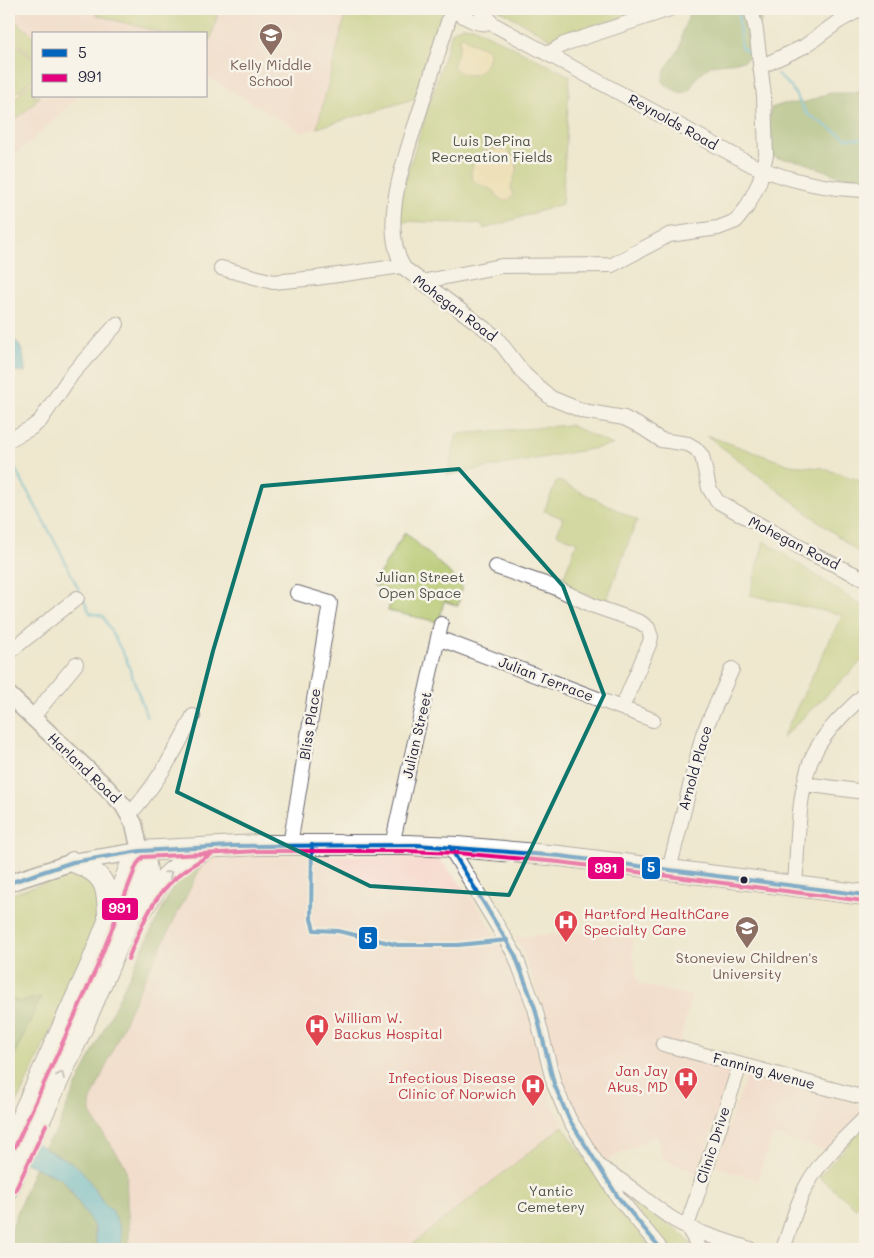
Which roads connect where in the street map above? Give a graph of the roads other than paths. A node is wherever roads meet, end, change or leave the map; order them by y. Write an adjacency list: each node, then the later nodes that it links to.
1 (452, 9): 6 (street, Reynolds Road); 11 (street, Mohegan Road)
2 (480, 9): 6 (street, Reynolds Road)
3 (670, 9): 7 (street)
4 (751, 9): 8 (street)
5 (861, 9): 8 (street)
6 (491, 23): 7 (street, Reynolds Road)
7 (548, 54): 9 (street, Reynolds Road)
8 (760, 66): 9 (street)
9 (763, 169): 10 (street, Reynolds Road); 13 (street)
10 (865, 190)
11 (402, 266): 12 (street); 13 (street, Mohegan Road)
12 (222, 268)
13 (421, 282): 17 (street, Mohegan Road)
14 (118, 324): 15 (street)
15 (9, 440)
16 (496, 566): 26 (street)
17 (865, 579)
18 (297, 593): 33 (street, Bliss Place)
19 (77, 598): 21 (street)
20 (440, 631): 26 (street, Julian Terrace); 34 (street, Julian Street)
21 (9, 652)
22 (76, 664): 28 (street)
23 (732, 669): 39 (street, Arnold Place)
24 (865, 694): 30 (street)
25 (9, 695): 28 (main road, Harland Road)
26 (622, 708): 29 (street, Julian Terrace)
27 (193, 716): 32 (street)
28 (32, 718): 32 (main road, Harland Road)
29 (653, 720)
30 (804, 784): 31 (street); 41 (street)
31 (865, 792)
32 (130, 814): 37 (main road, Harland Road)
33 (290, 845): 34 (highway); 35 (highway)
34 (392, 845): 36 (highway)
35 (212, 847): 37 (highway); 44 (highway, one-way to 35)
36 (450, 847): 39 (highway); 51 (street)
37 (140, 851): 38 (main road); 43 (highway); 44 (highway)
38 (73, 862): 40 (main road); 43 (highway)
39 (669, 870): 41 (highway)
40 (9, 883)
41 (795, 886): 42 (highway)
42 (865, 895)
43 (108, 923): 48 (highway)
44 (107, 973): 48 (highway, one-way to 44)
45 (663, 1044): 46 (street, Fanning Avenue)
46 (740, 1065): 47 (street, Fanning Avenue); 53 (street, Clinic Drive)
47 (865, 1098)
48 (32, 1115): 50 (highway); 52 (highway)
49 (865, 1118): 58 (street)
50 (9, 1144)
51 (598, 1166): 53 (street); 55 (street)
52 (11, 1184)
53 (686, 1226): 54 (street); 56 (street)
54 (726, 1246): 57 (street)
55 (661, 1249)
56 (700, 1249)
57 (750, 1249)
58 (784, 1249)

